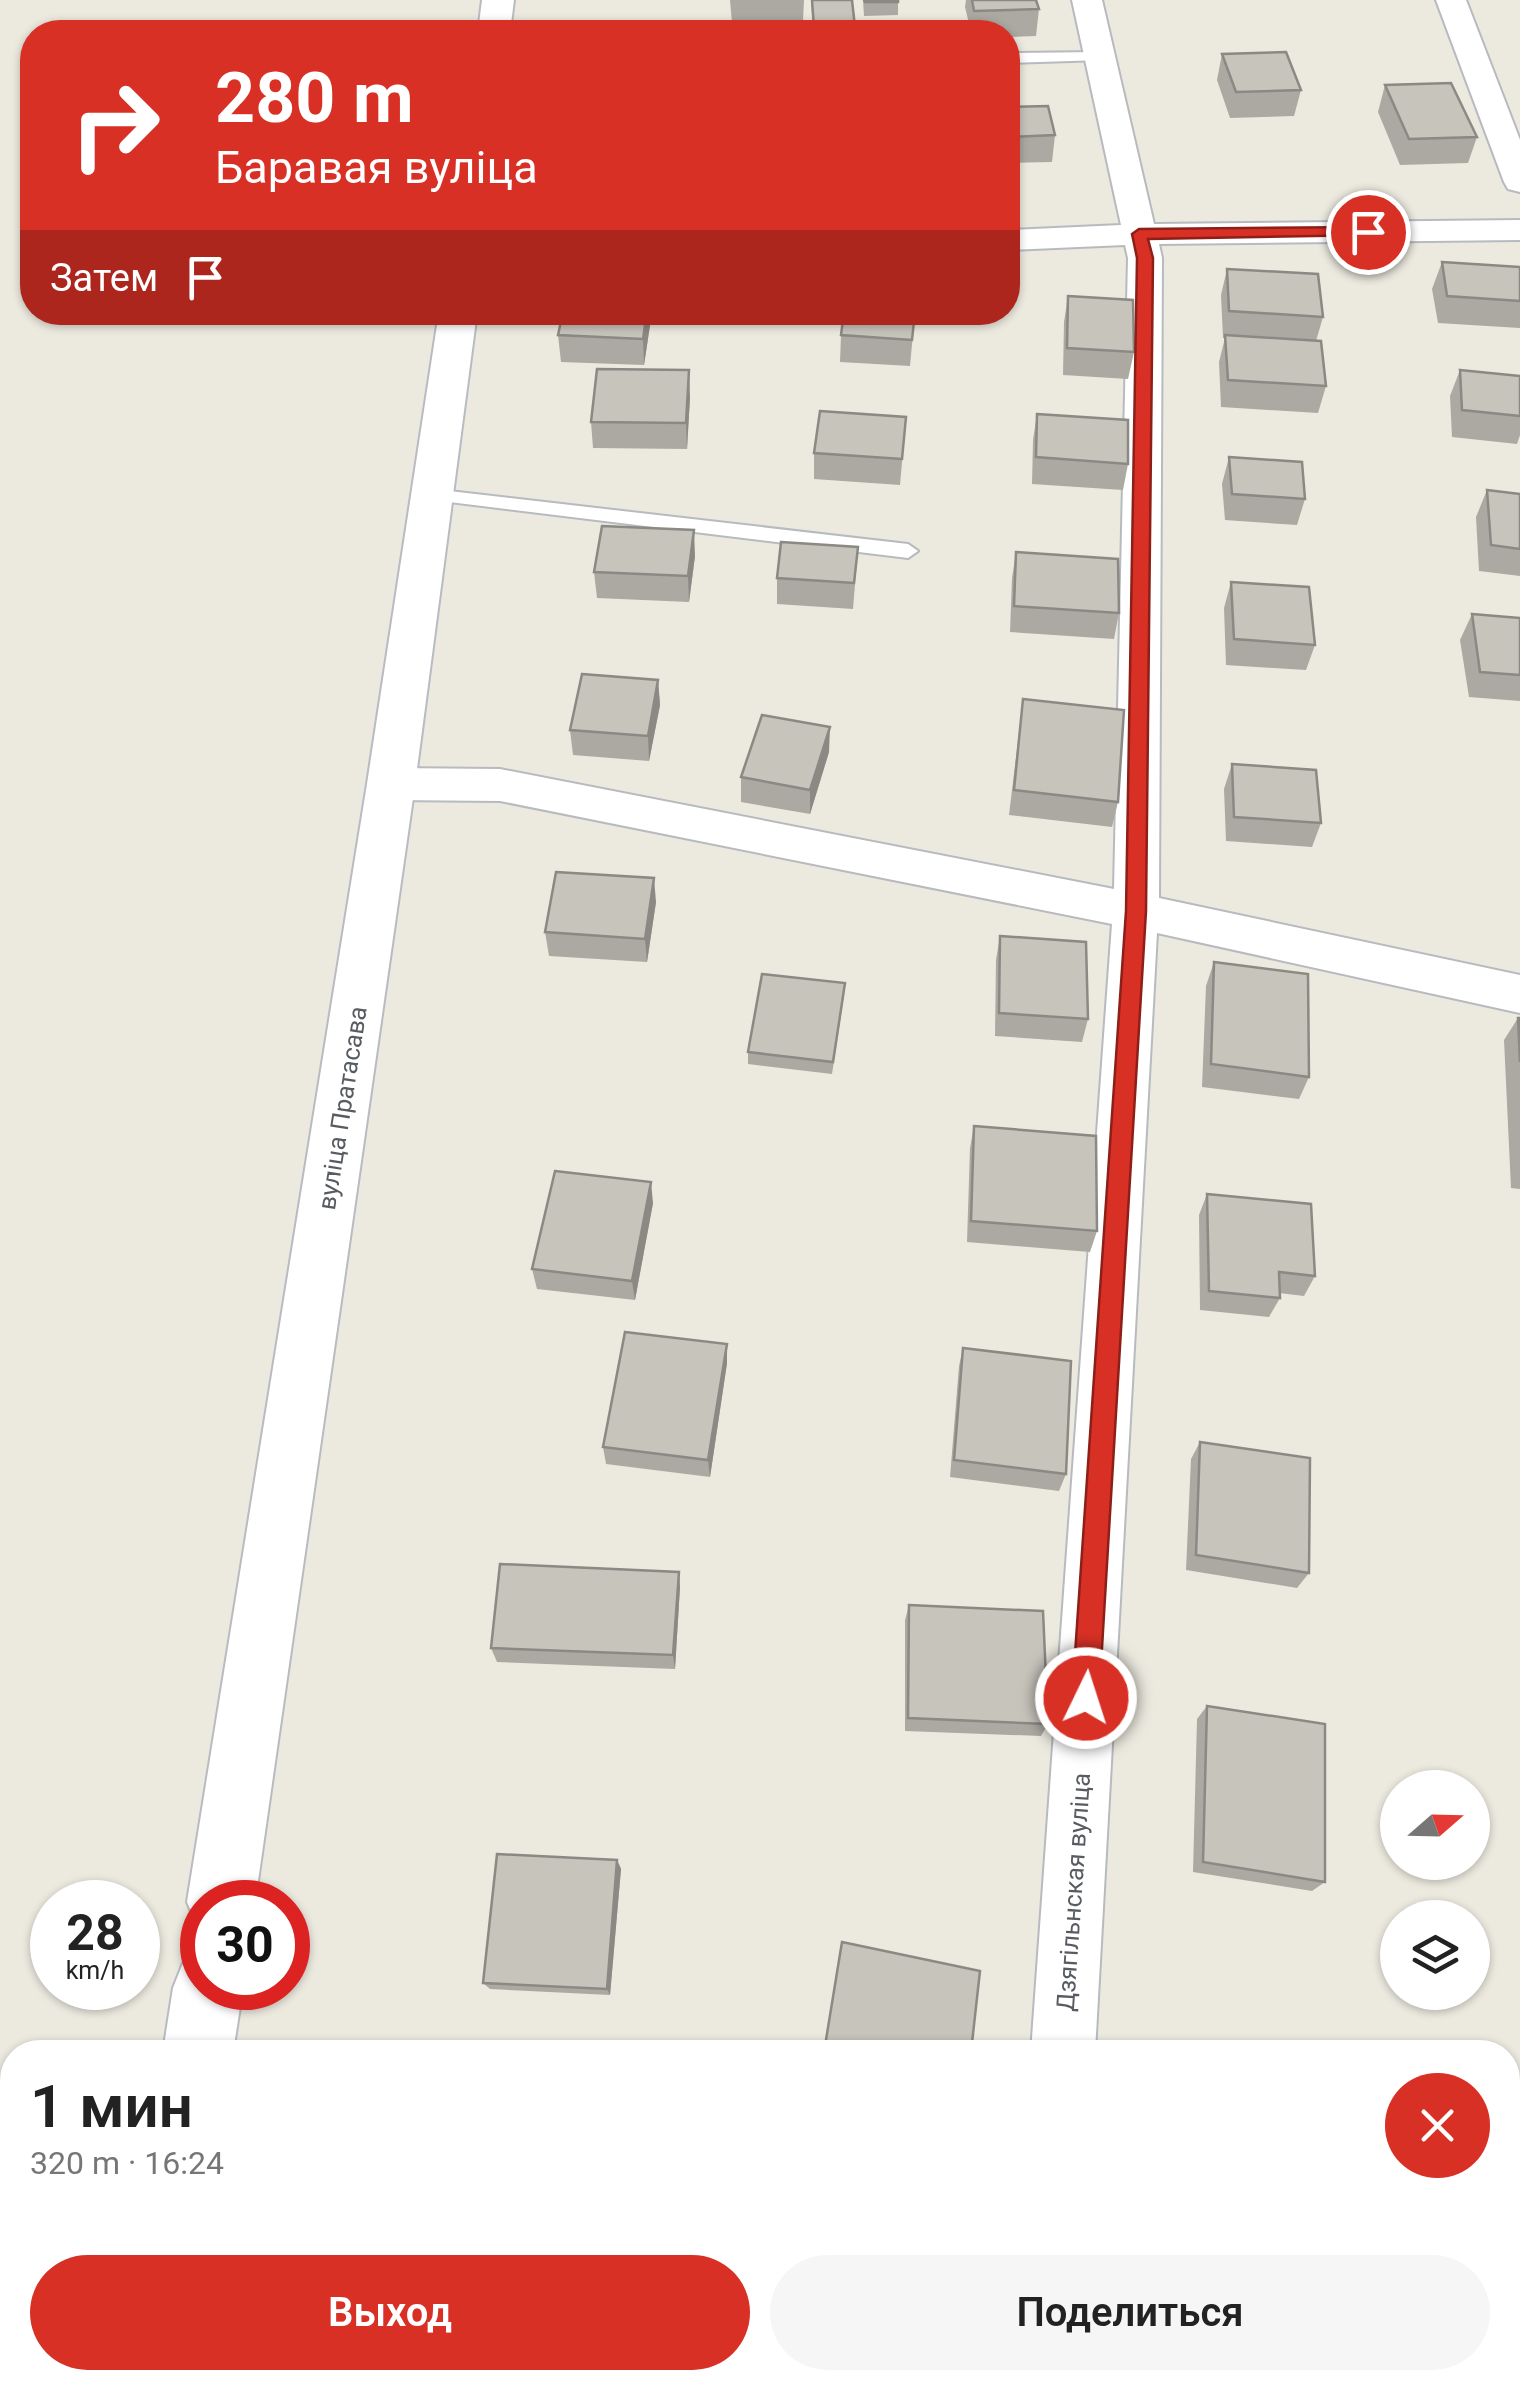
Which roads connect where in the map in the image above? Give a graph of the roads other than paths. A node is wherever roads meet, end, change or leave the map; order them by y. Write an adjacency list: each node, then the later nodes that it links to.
1 (1087, 0): 3 (street, Дзягільнская вуліца)
2 (1451, 0): 5 (street)
3 (1098, 57): 4 (lane); 7 (street, Дзягільнская вуліца)
4 (1020, 58)
5 (1520, 182)
6 (1520, 230): 7 (street)
7 (1139, 234): 8 (street); 13 (street, Дзягільнская вуліца)
8 (1020, 239)
9 (456, 325): 10 (main road, вуліца Пратасава)
10 (432, 495): 11 (lane); 12 (main road, вуліца Пратасава)
11 (908, 552)
12 (391, 784): 13 (street); 15 (main road, вуліца Пратасава)
13 (1136, 911): 14 (street); 18 (street, Дзягільнская вуліца)
14 (1520, 994)
15 (224, 1880)
16 (205, 2010): 17 (main road)
17 (200, 2040)
18 (1064, 2040)

